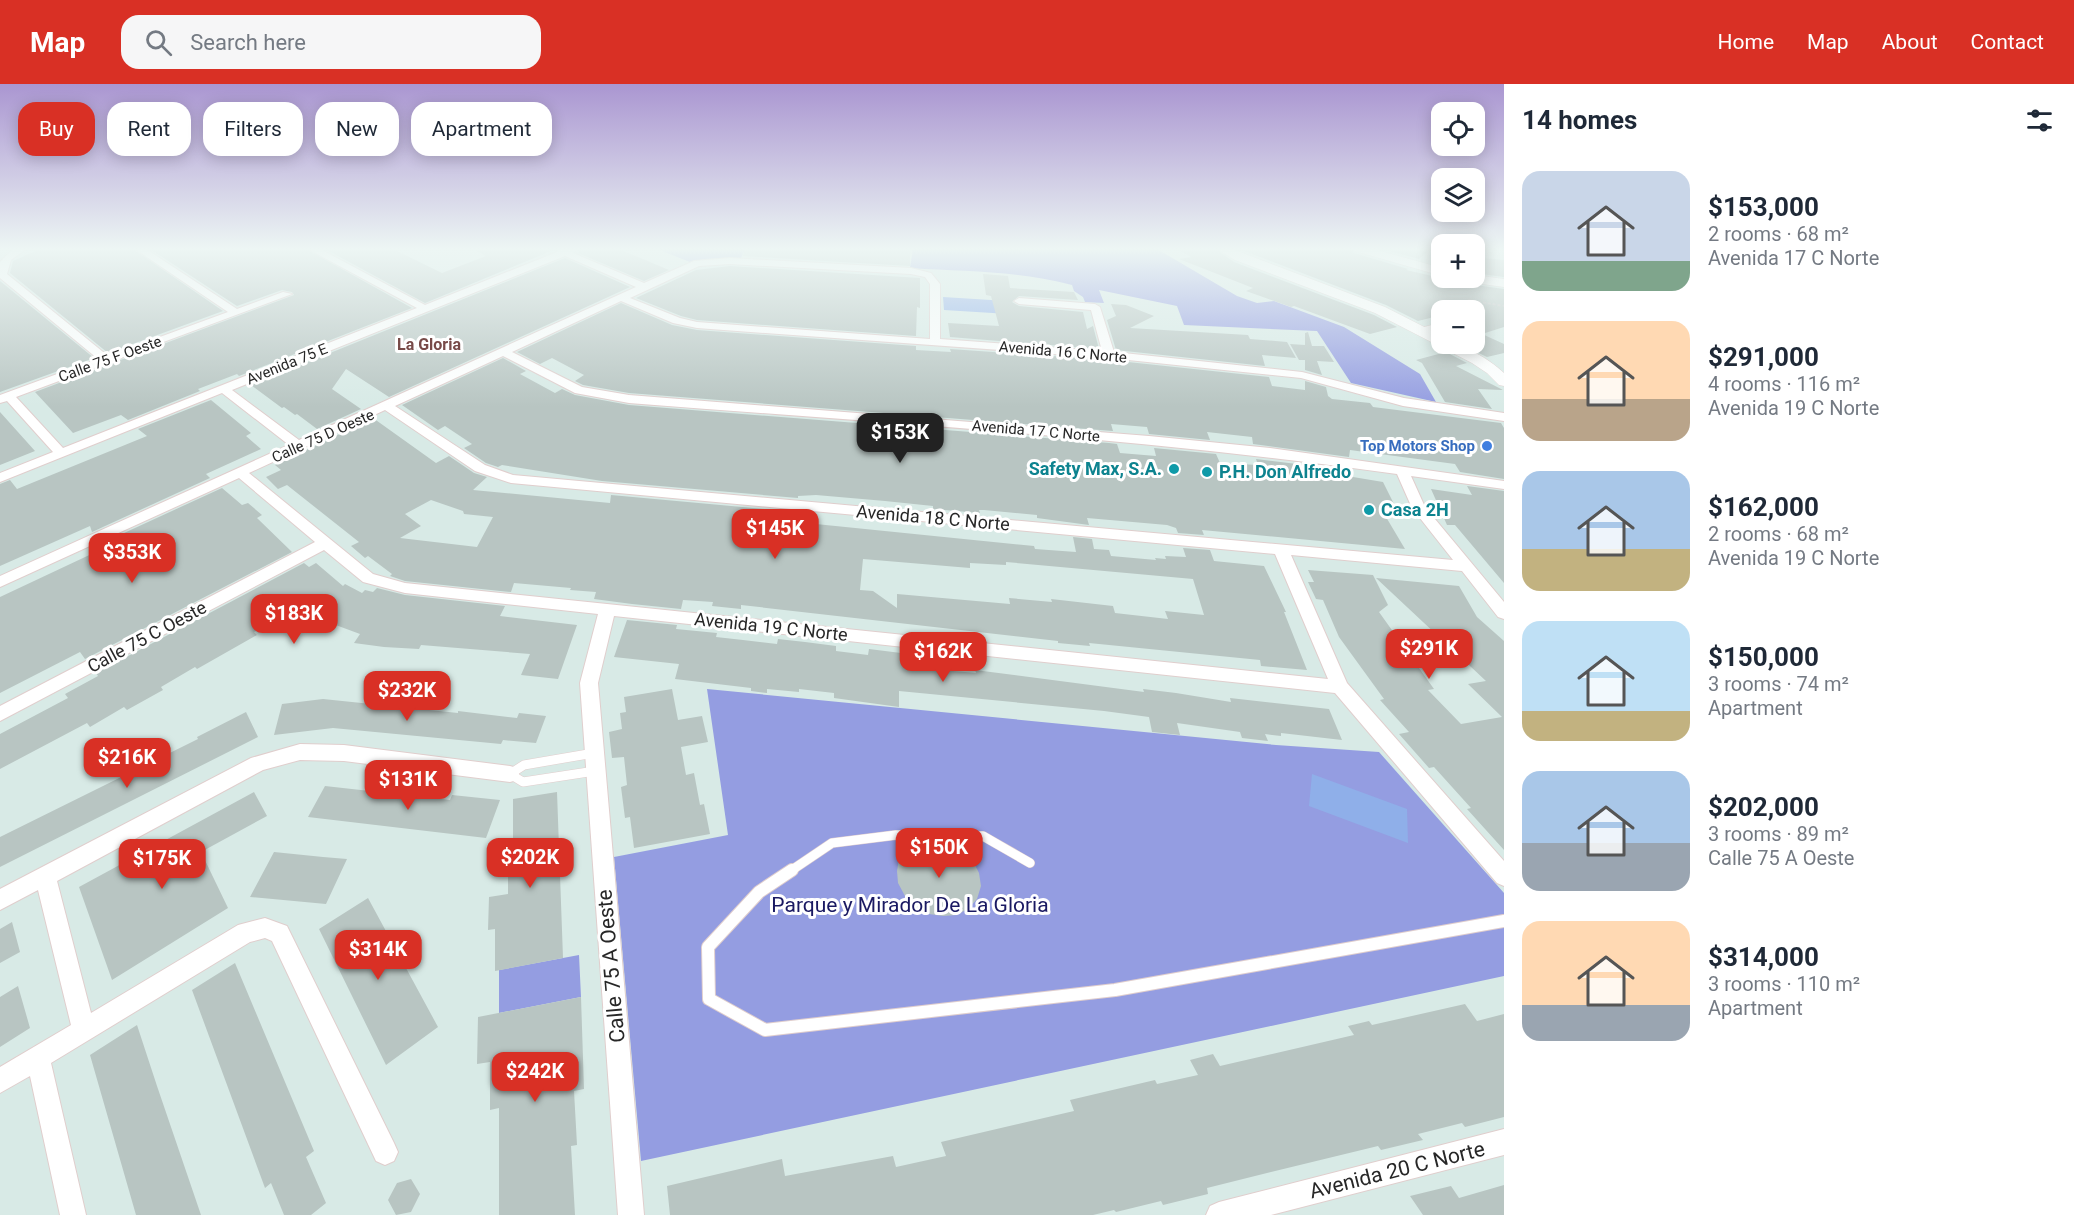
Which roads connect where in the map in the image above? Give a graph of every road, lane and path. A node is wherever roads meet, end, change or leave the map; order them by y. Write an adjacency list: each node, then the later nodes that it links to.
1 (35, 302): 22 (street)
2 (219, 302): 14 (street)
3 (266, 302): 14 (street, Calle 75 F Oeste)
4 (412, 302): 13 (street)
5 (443, 302): 13 (street, Avenida 75 E)
6 (614, 302): 19 (street, Calle 75 D Oeste)
7 (631, 302): 18 (street, Avenida 16 C Norte)
8 (935, 302): 18 (street, Calle 75 D Oeste)
9 (1029, 302): 21 (street)
10 (1358, 302): 16 (street)
11 (1485, 303): 12 (path)
12 (1504, 306)
13 (426, 309): 24 (street, Avenida 75 E)
14 (236, 313): 22 (street, Calle 75 F Oeste)
15 (1431, 328): 16 (lane)
16 (1419, 331): 17 (street)
17 (1431, 337)
18 (935, 342): 21 (street, Avenida 16 C Norte)
19 (503, 352): 26 (street, Calle 75 D Oeste); 30 (street, Avenida 17 C Norte)
20 (1465, 354): 23 (street)
21 (1109, 356): 27 (street, Avenida 16 C Norte)
22 (106, 360): 25 (street, Calle 75 F Oeste)
23 (1504, 382)
24 (224, 389): 28 (street); 29 (street, Avenida 75 E)
25 (4, 397): 29 (street)
26 (387, 406): 28 (street, Calle 75 D Oeste); 35 (street, Avenida 18 C Norte)
27 (1504, 417)
28 (299, 446): 31 (street, Calle 75 D Oeste)
29 (61, 454): 32 (street, Avenida 75 E)
30 (1402, 471): 33 (street, Avenida 17 C Norte); 36 (street)
31 (241, 473): 34 (street, Avenida 19 C Norte); 37 (street, Calle 75 D Oeste)
32 (0, 478)
33 (1504, 485)
34 (325, 543): 38 (street, Avenida 19 C Norte); 41 (street, Calle 75 C Oeste)
35 (1281, 550): 36 (street, Avenida 18 C Norte); 40 (street)
36 (1463, 566): 39 (street)
37 (0, 582)
38 (607, 610): 40 (street, Avenida 19 C Norte); 42 (street, Calle 75 A Oeste)
39 (1504, 613)
40 (1340, 687): 46 (street)
41 (0, 714)
42 (594, 762): 43 (lane); 43 (lane); 55 (street, Calle 75 A Oeste)
43 (510, 774): 45 (street)
44 (1030, 863): 48 (lane)
45 (45, 876): 47 (street); 49 (street)
46 (1504, 876)
47 (0, 900)
48 (1504, 921)
49 (84, 1029): 50 (street); 53 (street)
50 (38, 1057): 51 (street); 54 (street)
51 (0, 1081)
52 (1504, 1142): 56 (street, Avenida 20 C Norte)
53 (385, 1152)
54 (73, 1215)
55 (631, 1215)
56 (1219, 1215)

